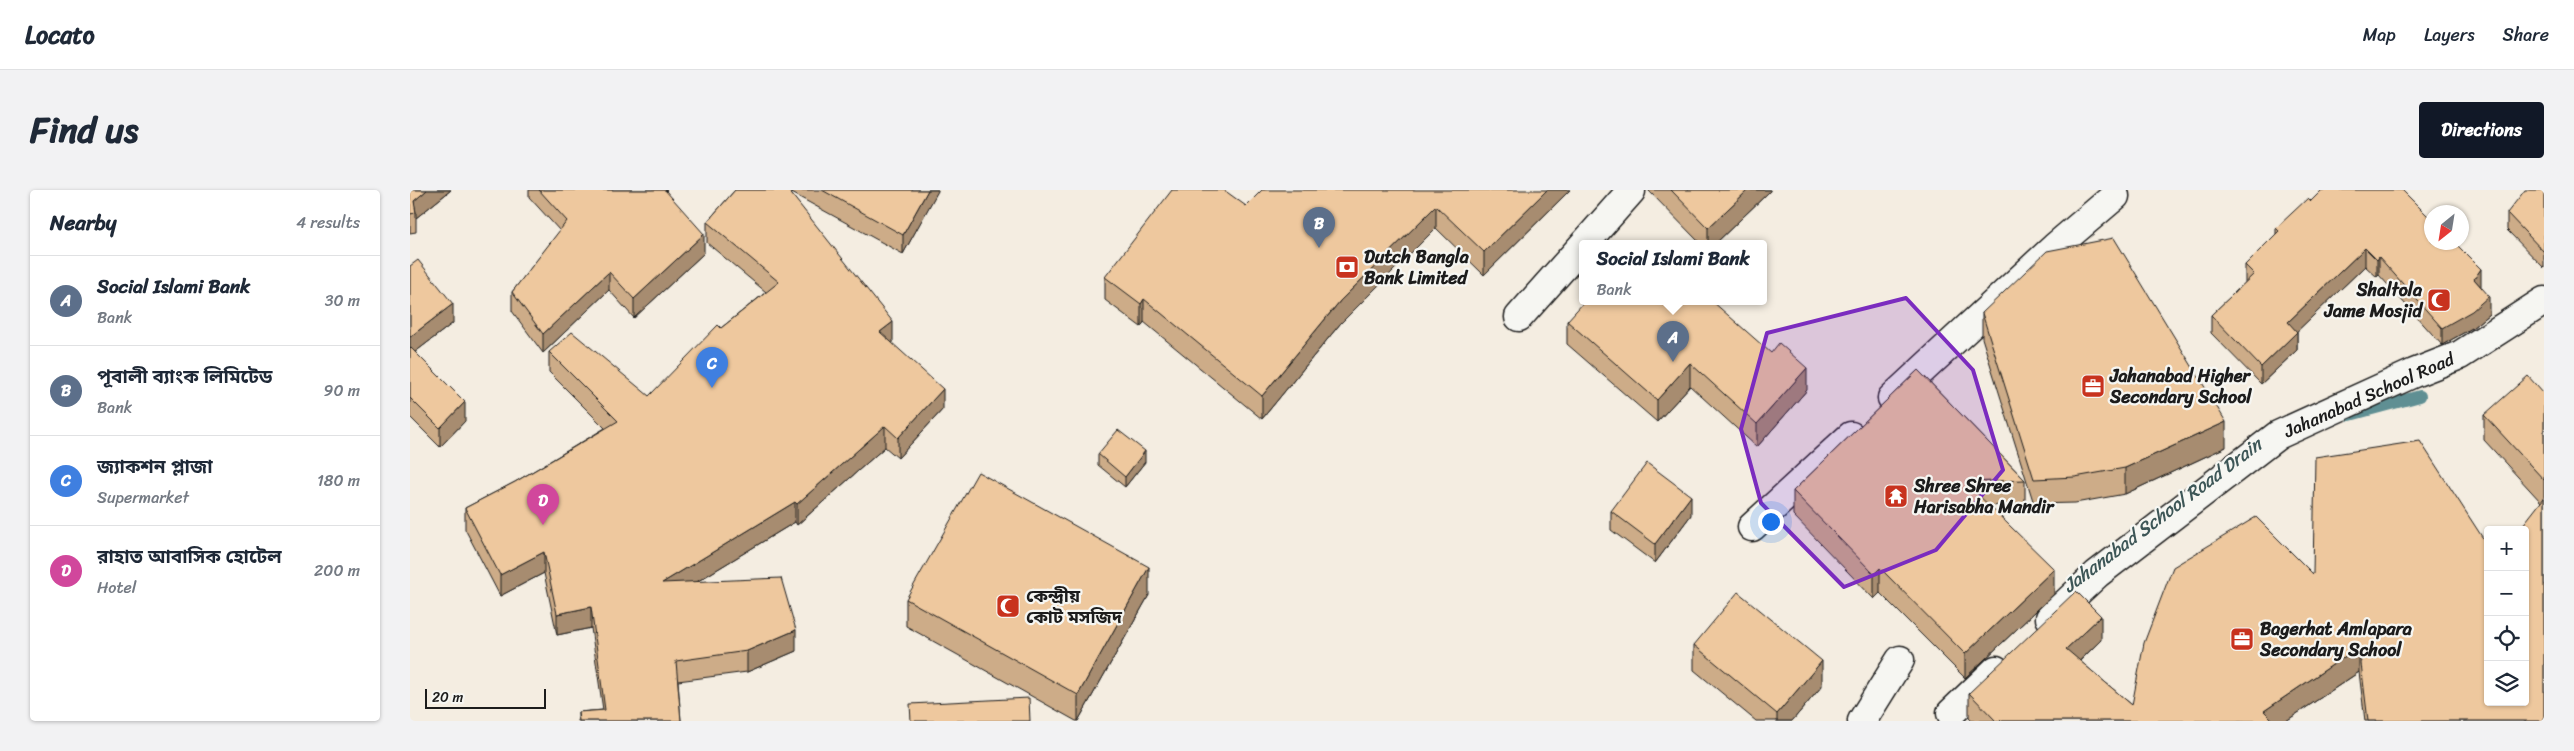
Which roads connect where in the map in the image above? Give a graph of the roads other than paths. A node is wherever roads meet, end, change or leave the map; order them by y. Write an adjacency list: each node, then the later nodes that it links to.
1 (1631, 191): 3 (street)
2 (2115, 196): 7 (street)
3 (1588, 240)
4 (1579, 250): 6 (street)
5 (2544, 301): 8 (street, Jahanabad School Road)
6 (1519, 317)
7 (1752, 527)
8 (2034, 633)
9 (2014, 653): 11 (street)
10 (1900, 660): 12 (street)
11 (1951, 712)
12 (1862, 721)

